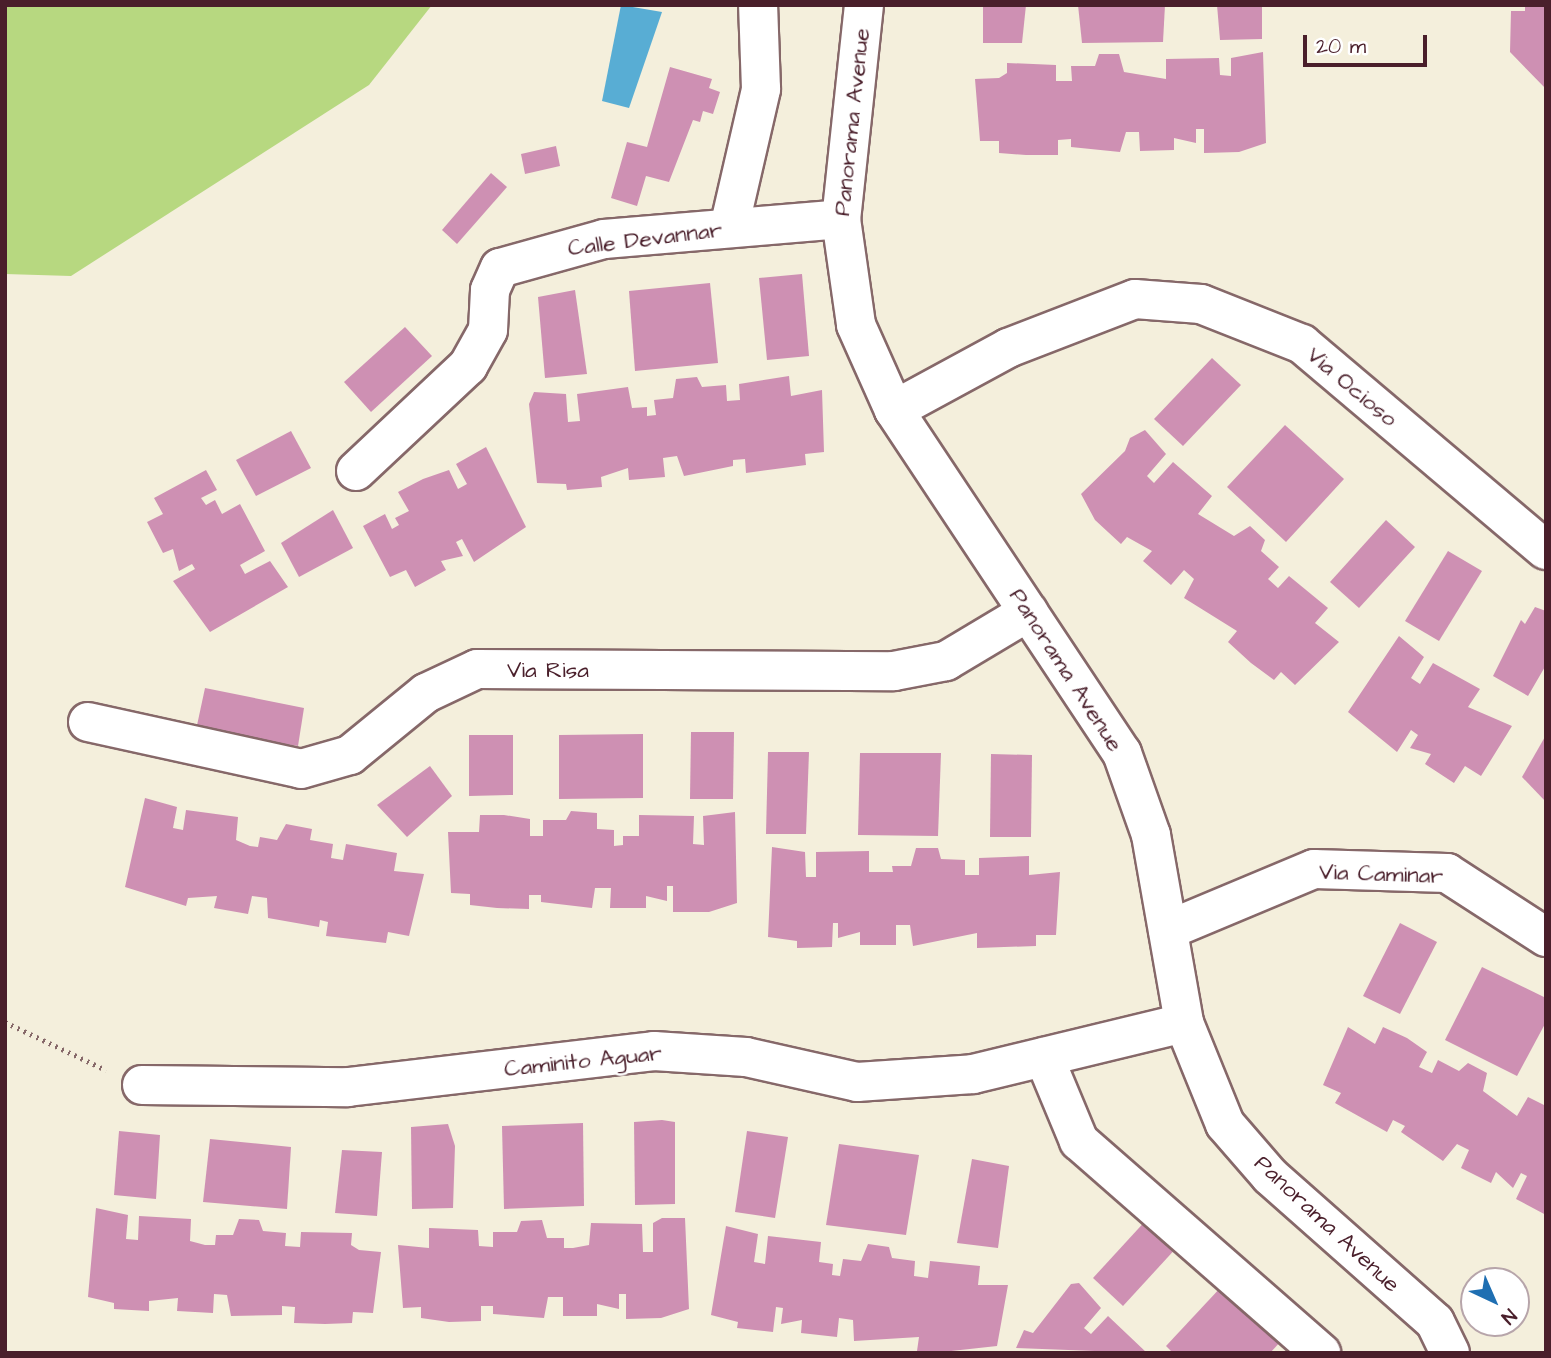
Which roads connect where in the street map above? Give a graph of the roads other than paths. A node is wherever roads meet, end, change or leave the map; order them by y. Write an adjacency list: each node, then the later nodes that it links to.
1 (758, 5): 4 (street)
2 (864, 5): 3 (street, Panorama Avenue)
3 (841, 219): 4 (street, Calle Devannar); 5 (street, Panorama Avenue)
4 (729, 228): 6 (street, Calle Devannar)
5 (894, 410): 7 (street, Via Ocioso); 8 (street, Panorama Avenue)
6 (356, 471)
7 (1546, 550)
8 (1028, 612): 9 (street, Via Risa); 10 (street, Panorama Avenue)
9 (88, 722)
10 (1168, 930): 11 (street, Via Caminar); 12 (street, Panorama Avenue)
11 (1546, 937)
12 (1184, 1023): 13 (street, Caminito Aguar); 16 (street, Panorama Avenue)
13 (1044, 1057): 14 (street, Caminito Aguar); 15 (street)
14 (142, 1085)
15 (1321, 1353)
16 (1450, 1353)

